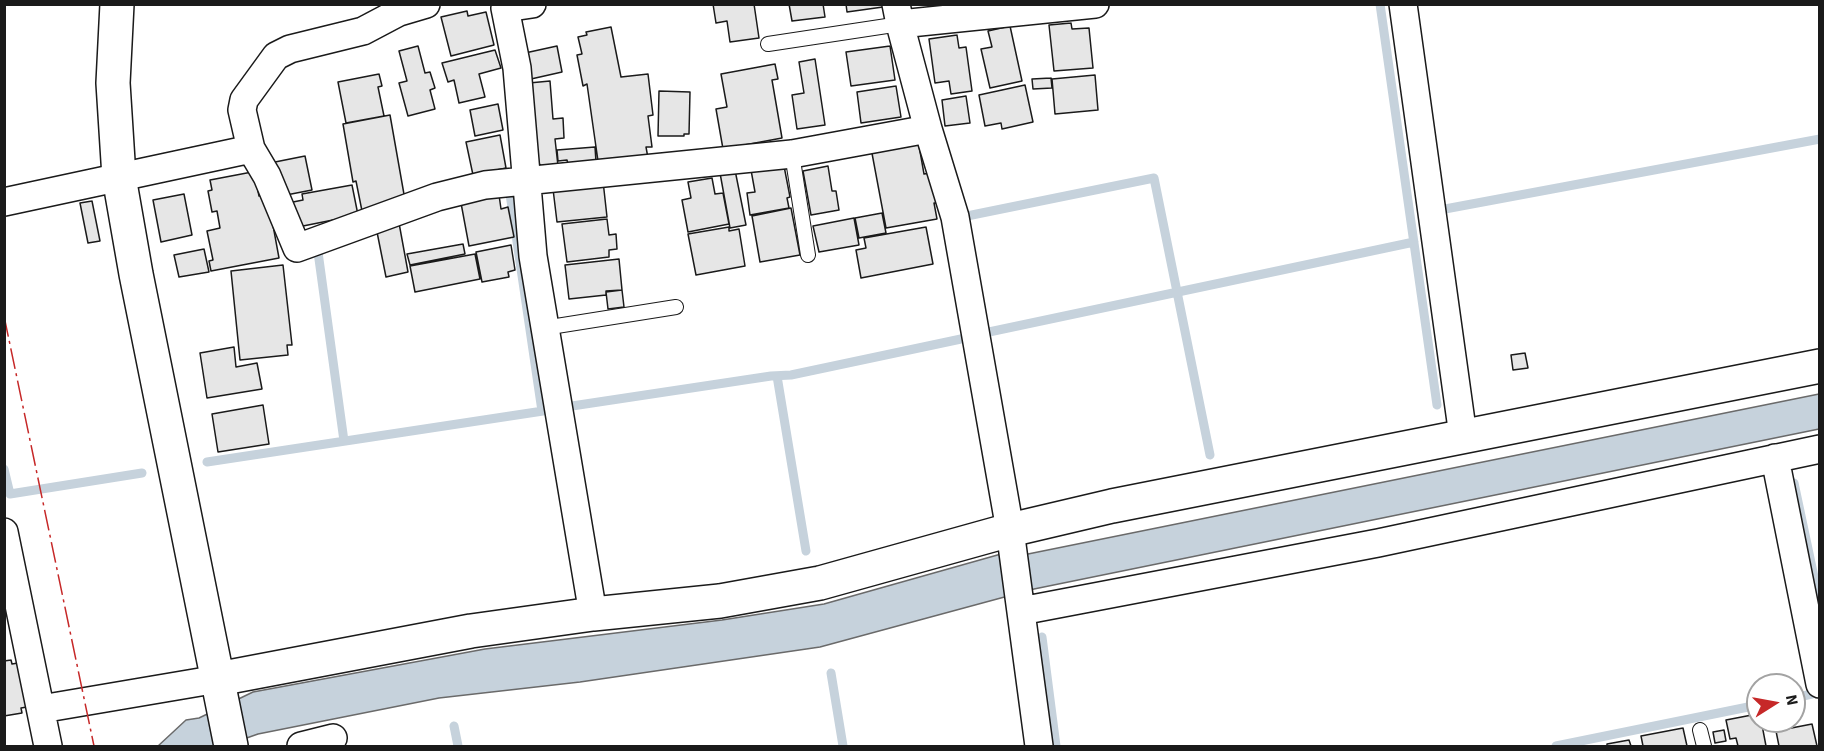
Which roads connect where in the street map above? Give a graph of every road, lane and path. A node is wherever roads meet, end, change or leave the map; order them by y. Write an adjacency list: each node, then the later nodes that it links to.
1 (117, 4): 12 (street)
2 (426, 4): 10 (street)
3 (532, 4): 6 (street)
4 (1095, 4): 7 (street)
5 (1403, 4): 19 (street)
6 (505, 6): 13 (street)
7 (898, 14): 8 (lane); 9 (street)
8 (768, 44)
9 (928, 129): 11 (street); 23 (street)
10 (251, 149): 12 (street); 13 (street)
11 (792, 154): 13 (street); 15 (lane)
12 (119, 177): 14 (street); 28 (street)
13 (525, 179): 17 (street)
14 (4, 201)
15 (808, 255)
16 (676, 307): 17 (lane)
17 (544, 328): 25 (street)
18 (1820, 366): 19 (street)
19 (1463, 436): 23 (street)
20 (1820, 449): 21 (street)
21 (1775, 458): 24 (street); 27 (street)
22 (4, 532): 26 (street)
23 (1011, 539): 24 (street); 25 (street)
24 (1020, 606): 35 (street)
25 (593, 614): 28 (street)
26 (15, 637): 29 (street)
27 (1820, 684)
28 (220, 690): 29 (street); 33 (street)
29 (41, 709): 32 (street)
30 (1700, 730): 36 (lane)
31 (333, 738): 34 (street)
32 (48, 747)
33 (231, 747)
34 (301, 747)
35 (1039, 747)
36 (1704, 747)

